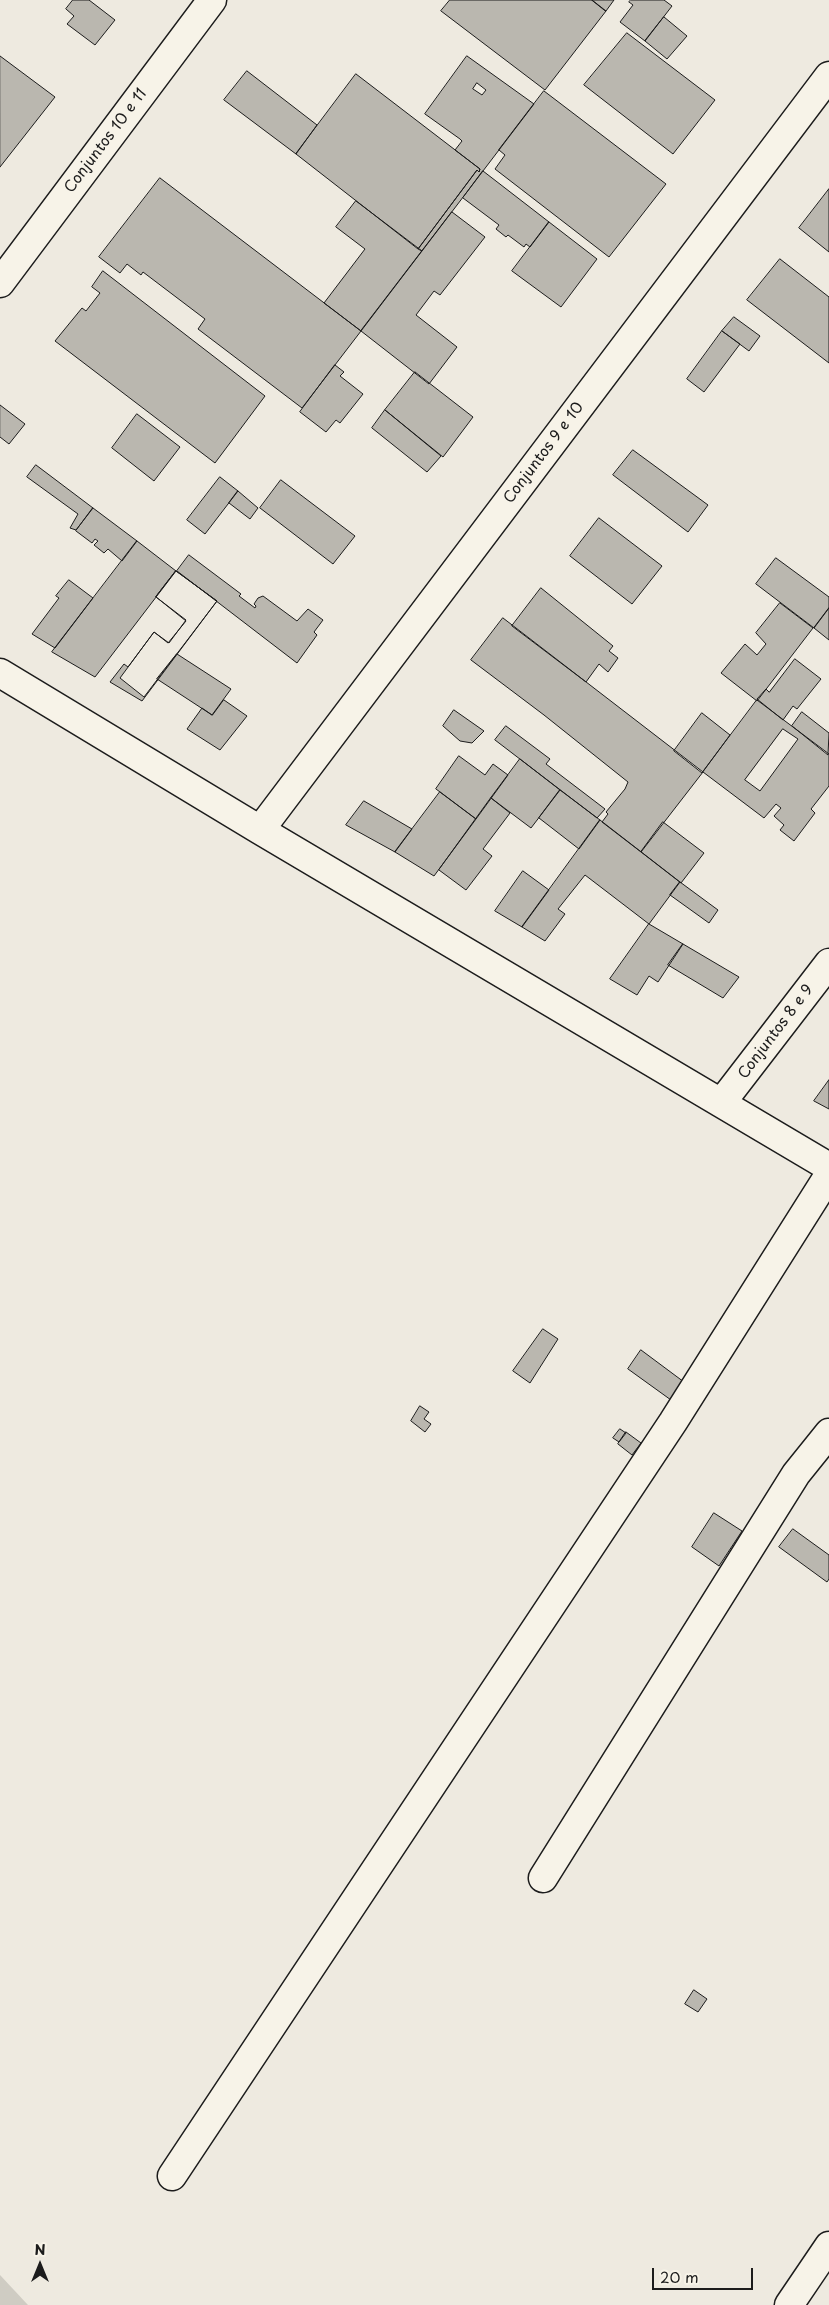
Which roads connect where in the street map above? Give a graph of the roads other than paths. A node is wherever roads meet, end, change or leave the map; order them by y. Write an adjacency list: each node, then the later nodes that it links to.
1 (212, 0): 3 (street, Conjuntos 10 e 11)
2 (829, 76): 5 (street, Conjuntos 9 e 10)
3 (0, 283)
4 (0, 673): 5 (street)
5 (260, 830): 7 (street)
6 (829, 962): 7 (street, Conjuntos 8 e 9)
7 (722, 1102): 8 (street)
8 (829, 1167)
9 (829, 1174): 12 (street)
10 (829, 1433): 11 (street)
11 (543, 1878)
12 (172, 2176)
13 (829, 2246): 14 (street)
14 (789, 2305)

